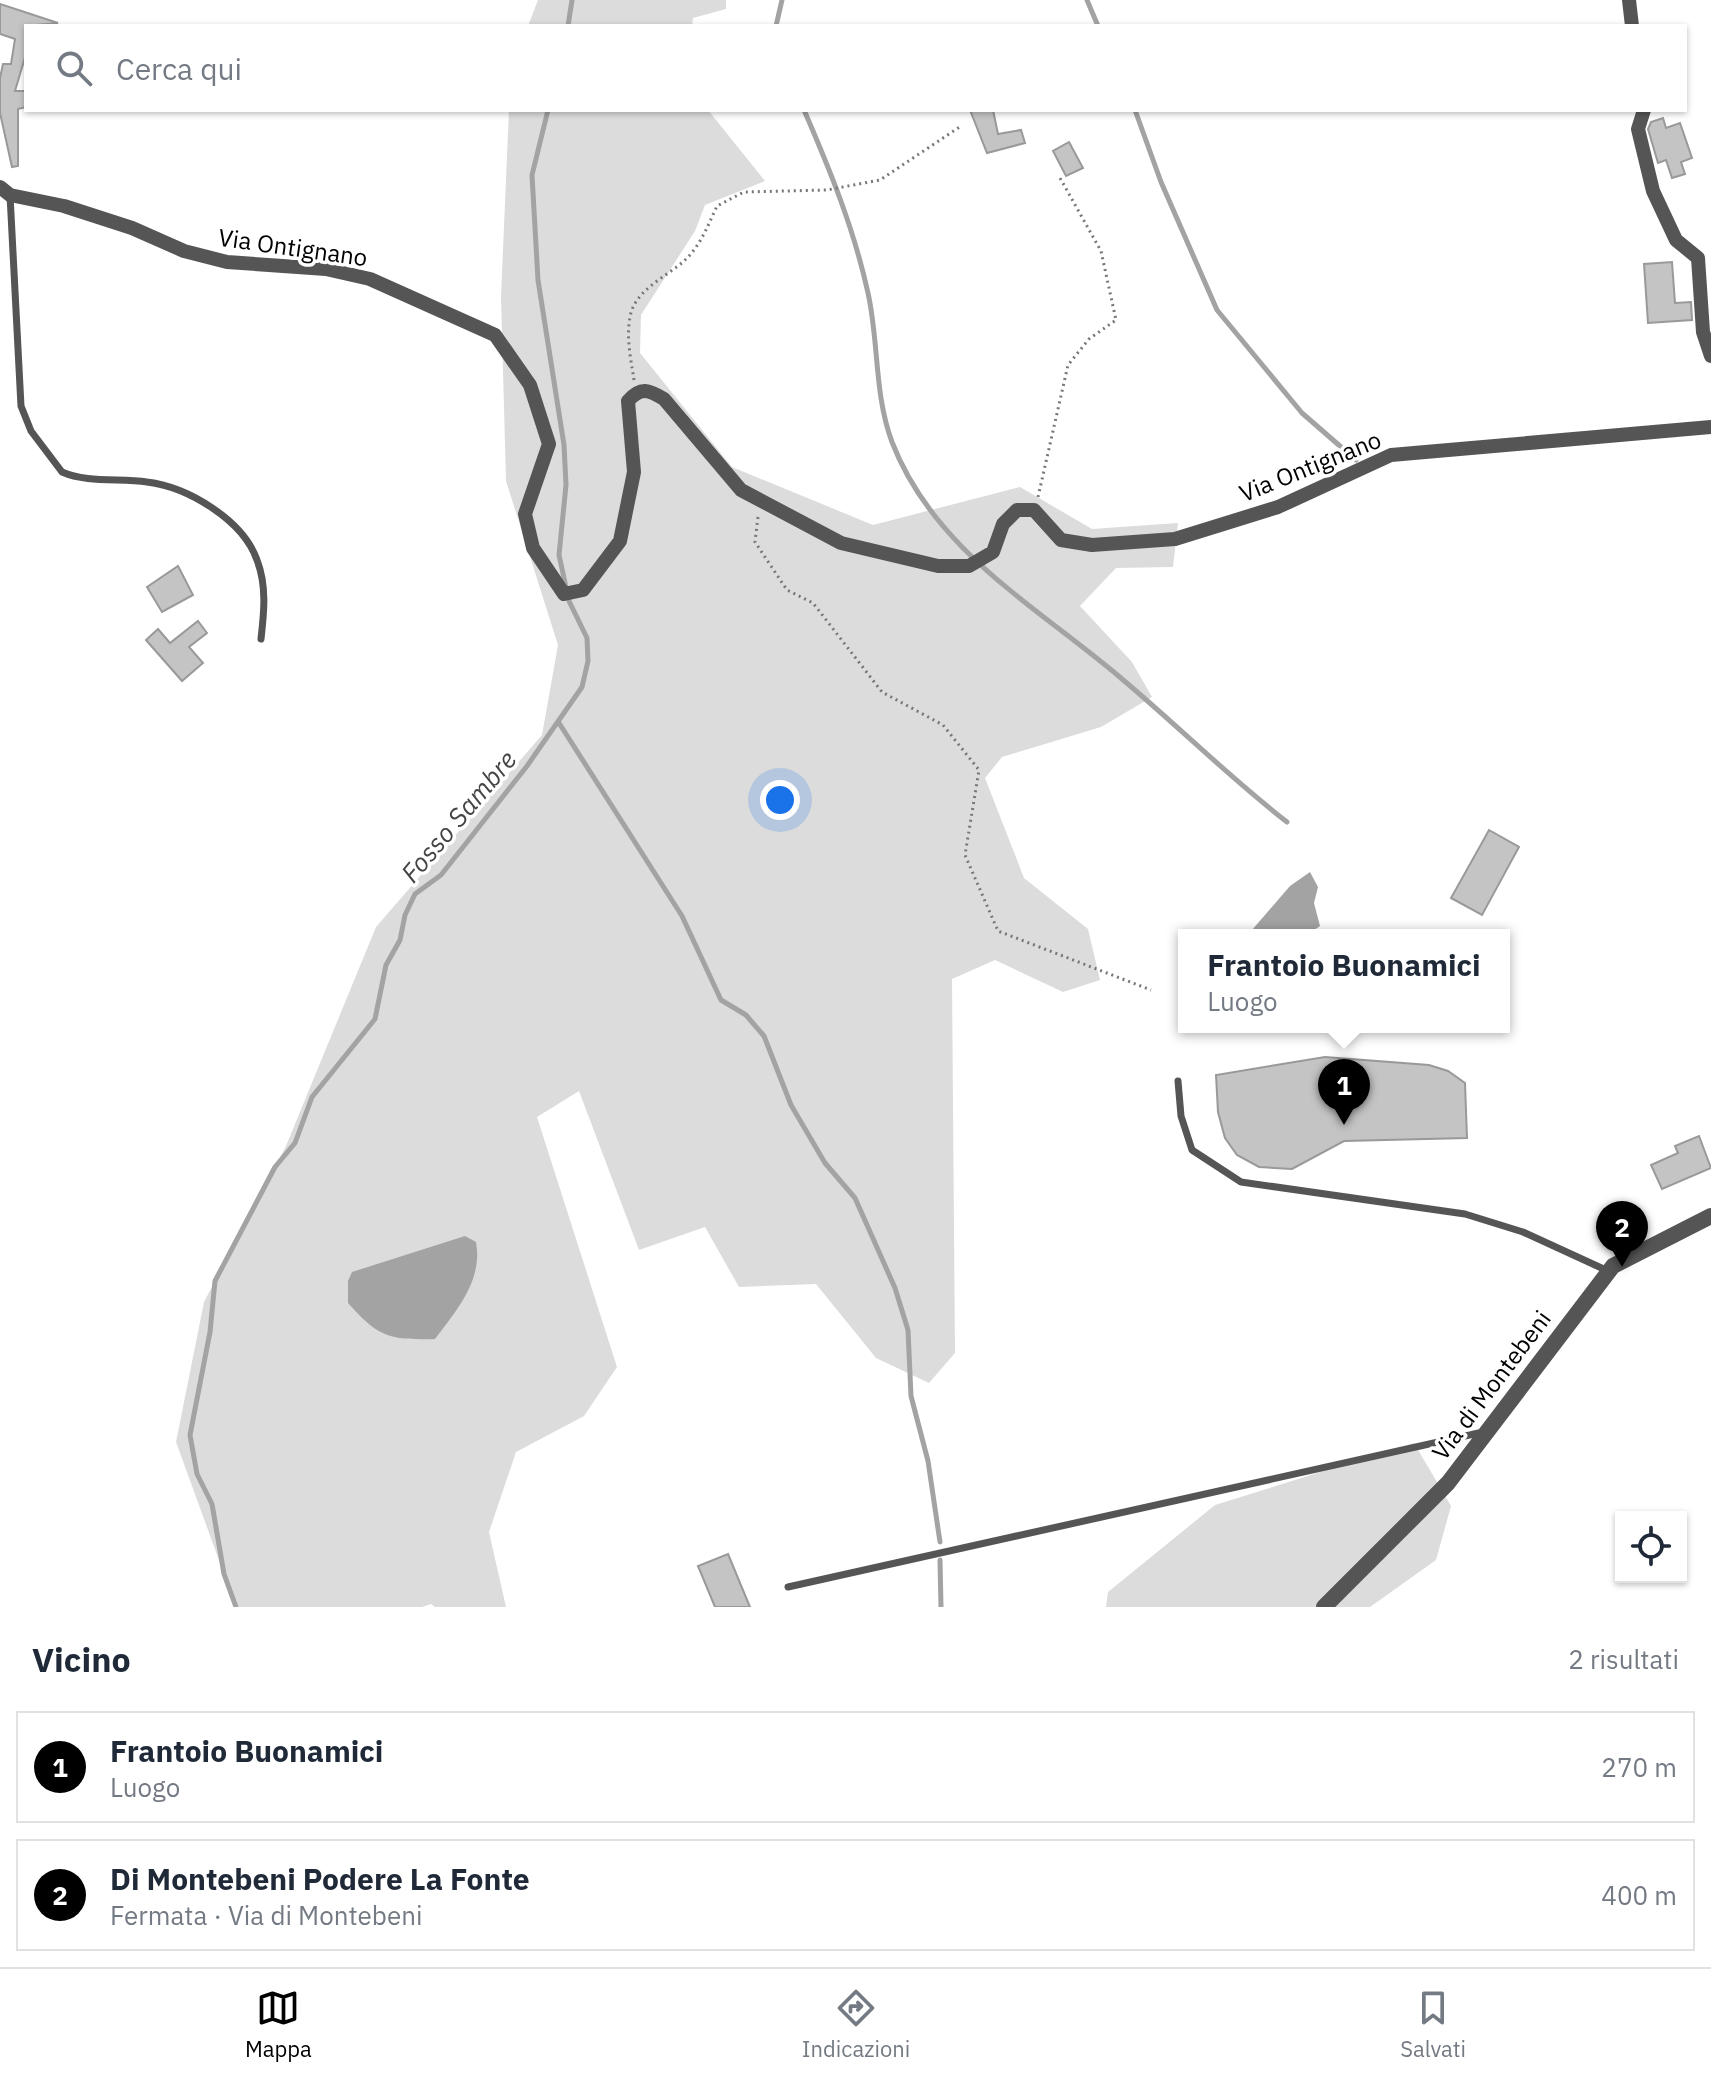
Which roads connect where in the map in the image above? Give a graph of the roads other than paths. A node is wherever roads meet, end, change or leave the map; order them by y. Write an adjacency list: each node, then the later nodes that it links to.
1 (1629, 0): 2 (street)
2 (1632, 24)
3 (1643, 112): 5 (street)
4 (5, 191): 6 (street, Via Ontignano); 7 (lane)
5 (1711, 356)
6 (1711, 427)
7 (261, 639)
8 (1178, 1081): 10 (lane)
9 (1711, 1216): 10 (street, Via di Montebeni)
10 (1608, 1271): 11 (street, Via di Montebeni)
11 (1489, 1431): 12 (lane); 13 (street, Via di Montebeni)
12 (788, 1587)
13 (1324, 1607)

